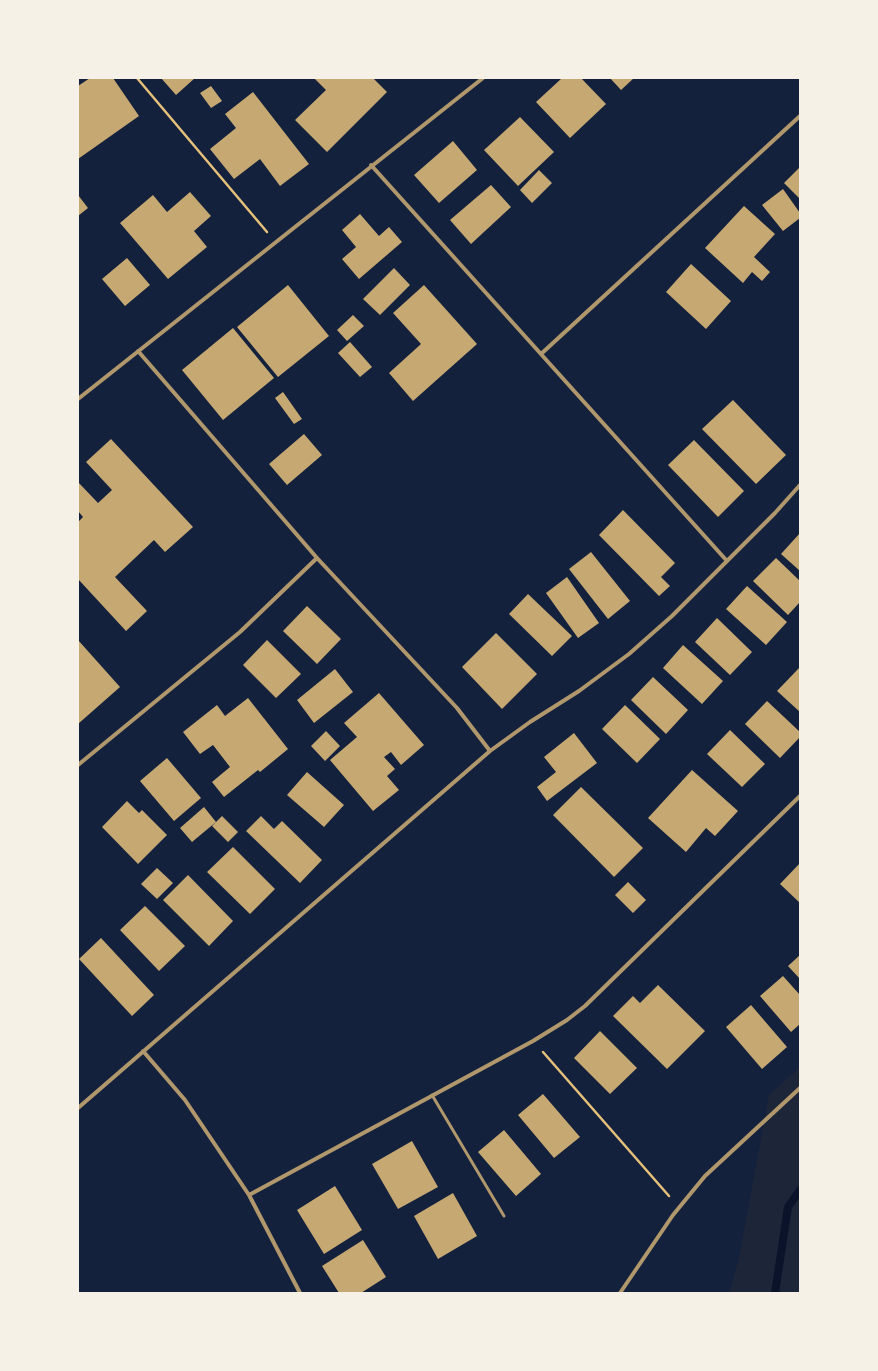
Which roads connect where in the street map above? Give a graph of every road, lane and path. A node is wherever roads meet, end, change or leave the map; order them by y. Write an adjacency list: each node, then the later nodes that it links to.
1 (137, 78): 5 (path)
2 (483, 78): 4 (street)
3 (800, 116): 7 (street)
4 (372, 165): 5 (street); 7 (street)
5 (276, 242): 6 (street)
6 (138, 351): 8 (street); 10 (street)
7 (541, 354): 11 (street)
8 (78, 400)
9 (800, 485): 11 (street)
10 (316, 558): 12 (street); 13 (street)
11 (727, 561): 12 (street)
12 (490, 751): 16 (street)
13 (78, 765)
14 (800, 796): 15 (street)
15 (533, 1042): 18 (street); 21 (path)
16 (143, 1051): 19 (street); 20 (street)
17 (800, 1088): 21 (street)
18 (432, 1095): 20 (street); 22 (lane)
19 (78, 1108)
20 (249, 1194): 23 (street)
21 (679, 1208): 24 (street)
22 (504, 1216)
23 (300, 1293)
24 (620, 1293)

